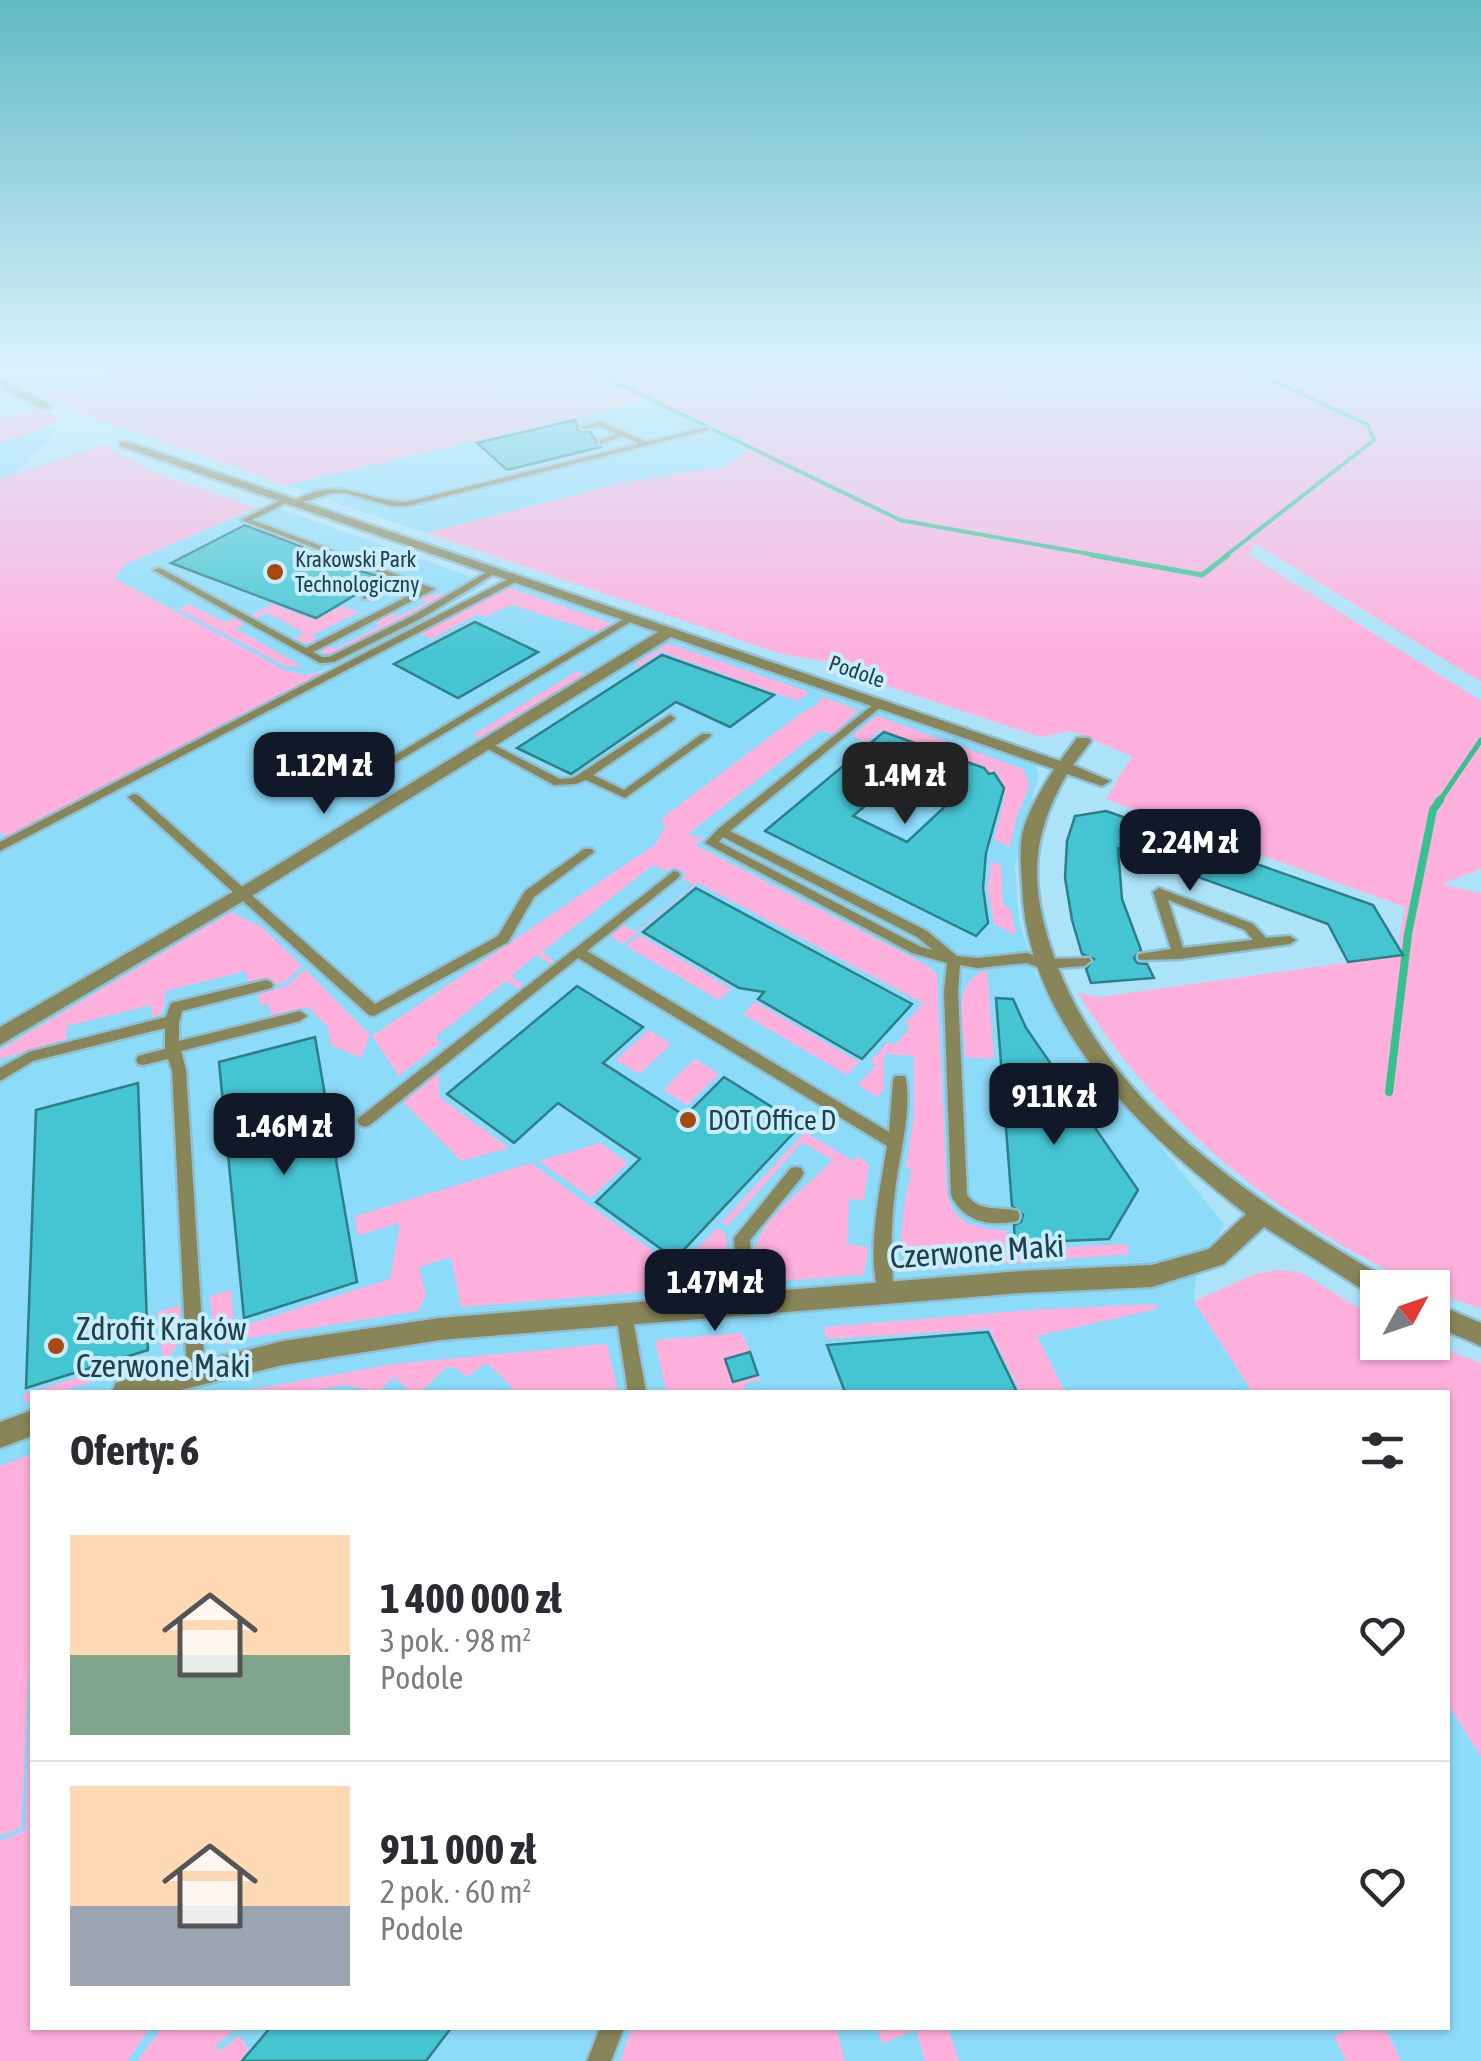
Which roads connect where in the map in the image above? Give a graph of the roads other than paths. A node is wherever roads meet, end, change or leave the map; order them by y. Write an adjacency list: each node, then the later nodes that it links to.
1 (181, 463): 4 (street, Podole)
2 (569, 463): 3 (lane)
3 (335, 490): 4 (lane); 4 (lane)
4 (299, 503): 6 (street, Podole); 8 (lane)
5 (157, 570): 12 (lane)
6 (495, 570): 7 (street, Podole); 12 (lane)
7 (516, 578): 10 (street, Podole); 24 (lane)
8 (404, 580): 9 (lane); 12 (lane)
9 (366, 598)
10 (632, 618): 11 (street, Podole); 21 (lane)
11 (670, 630): 13 (street, Podole); 17 (street)
12 (306, 652)
13 (879, 702): 18 (street, Podole); 23 (lane)
14 (670, 718): 19 (lane)
15 (706, 736): 19 (lane)
16 (1083, 741): 18 (street)
17 (486, 745): 19 (lane); 27 (street)
18 (1062, 767): 20 (street, Podole); 35 (street)
19 (585, 775)
20 (1102, 780)
21 (334, 795)
22 (134, 796): 27 (lane)
23 (722, 832): 33 (lane); 33 (lane)
24 (0, 847)
25 (588, 852): 27 (lane)
26 (674, 874): 30 (lane)
27 (244, 893): 39 (street)
28 (1290, 940): 29 (lane)
29 (1263, 943): 31 (lane); 31 (lane)
30 (578, 952): 44 (lane); 45 (lane)
31 (1179, 954): 32 (lane)
32 (1144, 957)
33 (954, 960): 35 (lane); 48 (lane)
34 (1084, 960): 35 (lane)
35 (1044, 964): 47 (street)
36 (266, 985): 38 (lane)
37 (300, 1016): 40 (lane)
38 (170, 1020): 40 (lane); 42 (lane)
39 (0, 1037)
40 (172, 1050): 41 (lane); 55 (lane)
41 (144, 1060)
42 (0, 1075)
43 (900, 1080): 45 (lane)
44 (365, 1121)
45 (894, 1143): 50 (lane)
46 (796, 1173): 51 (lane)
47 (1262, 1214): 49 (street); 50 (street, Czerwone Maki)
48 (1012, 1216)
49 (1360, 1275)
50 (886, 1292): 51 (street, Czerwone Maki)
51 (746, 1304): 52 (street, Czerwone Maki)
52 (624, 1314): 55 (street, Czerwone Maki); 57 (lane)
53 (1450, 1321): 54 (street)
54 (1481, 1335)
55 (196, 1373): 56 (street, Czerwone Maki)
56 (132, 1390)
57 (636, 1390)
58 (30, 1424): 59 (street)
59 (0, 1434)
60 (611, 2030): 61 (lane)
61 (599, 2061)

